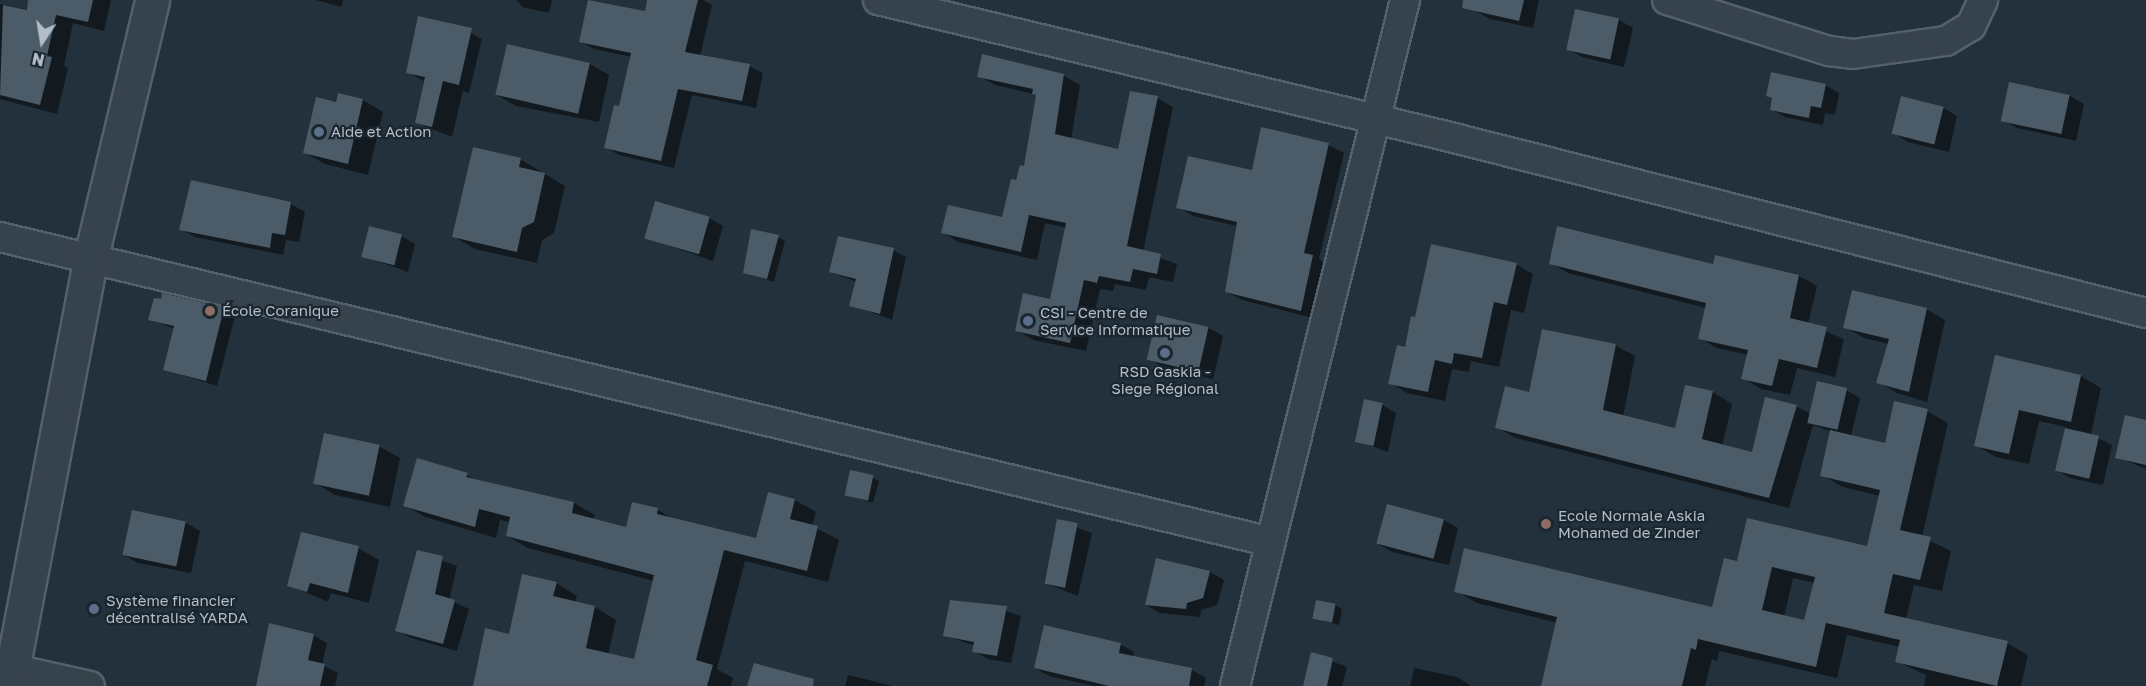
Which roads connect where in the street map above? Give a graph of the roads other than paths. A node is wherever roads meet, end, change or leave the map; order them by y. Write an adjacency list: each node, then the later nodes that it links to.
1 (152, 0): 8 (street)
2 (878, 0): 6 (street)
3 (1405, 0): 6 (street)
4 (1667, 0): 5 (street)
5 (1983, 0)
6 (1376, 120): 9 (street); 10 (street)
7 (0, 237): 8 (street)
8 (90, 261): 10 (street); 11 (street)
9 (2146, 313)
10 (1271, 542): 13 (street)
11 (8, 673): 12 (street)
12 (90, 686)
13 (1235, 686)

